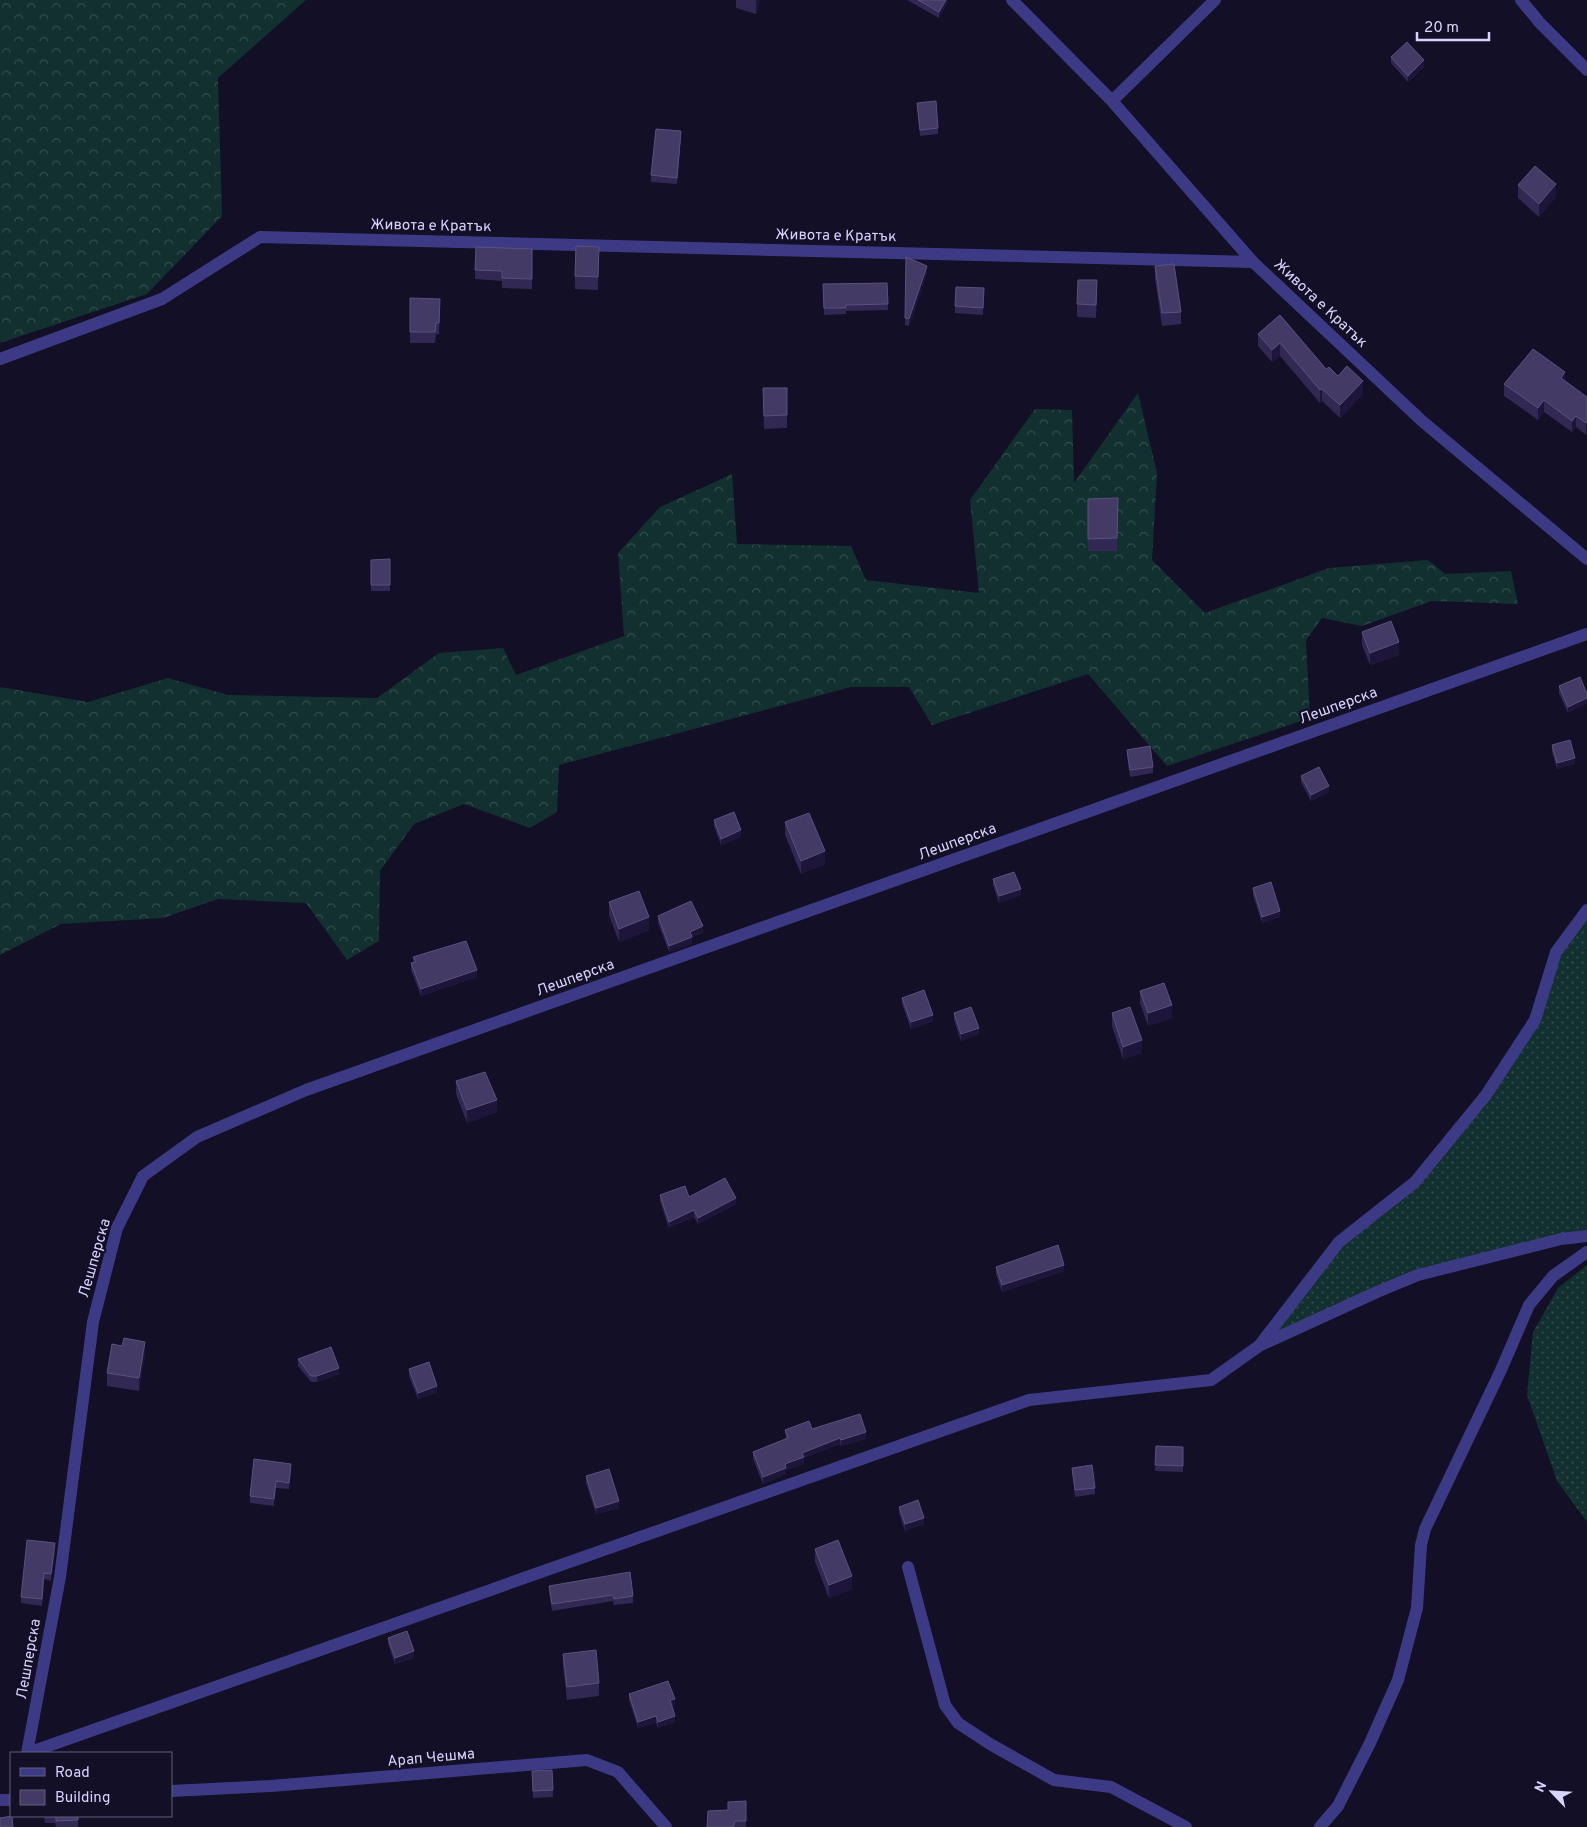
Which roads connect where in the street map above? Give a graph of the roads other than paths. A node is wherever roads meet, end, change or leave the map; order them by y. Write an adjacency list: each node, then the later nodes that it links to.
1 (1012, 0): 5 (street)
2 (1215, 0): 5 (street)
3 (1521, 0): 4 (street)
4 (1587, 70)
5 (1112, 101): 6 (street)
6 (1254, 262): 7 (street, Живота е Кратък); 8 (street, Живота е Кратък)
7 (0, 359)
8 (1587, 560)
9 (1587, 634): 15 (street, Лешперска)
10 (1587, 910): 13 (street)
11 (1587, 1236): 13 (street)
12 (1587, 1252): 20 (street)
13 (1259, 1346): 16 (street)
14 (908, 1567): 19 (street)
15 (28, 1752)
16 (31, 1752)
17 (172, 1791): 18 (street, Арап Чешма)
18 (666, 1827)
19 (1186, 1827)
20 (1320, 1827)

